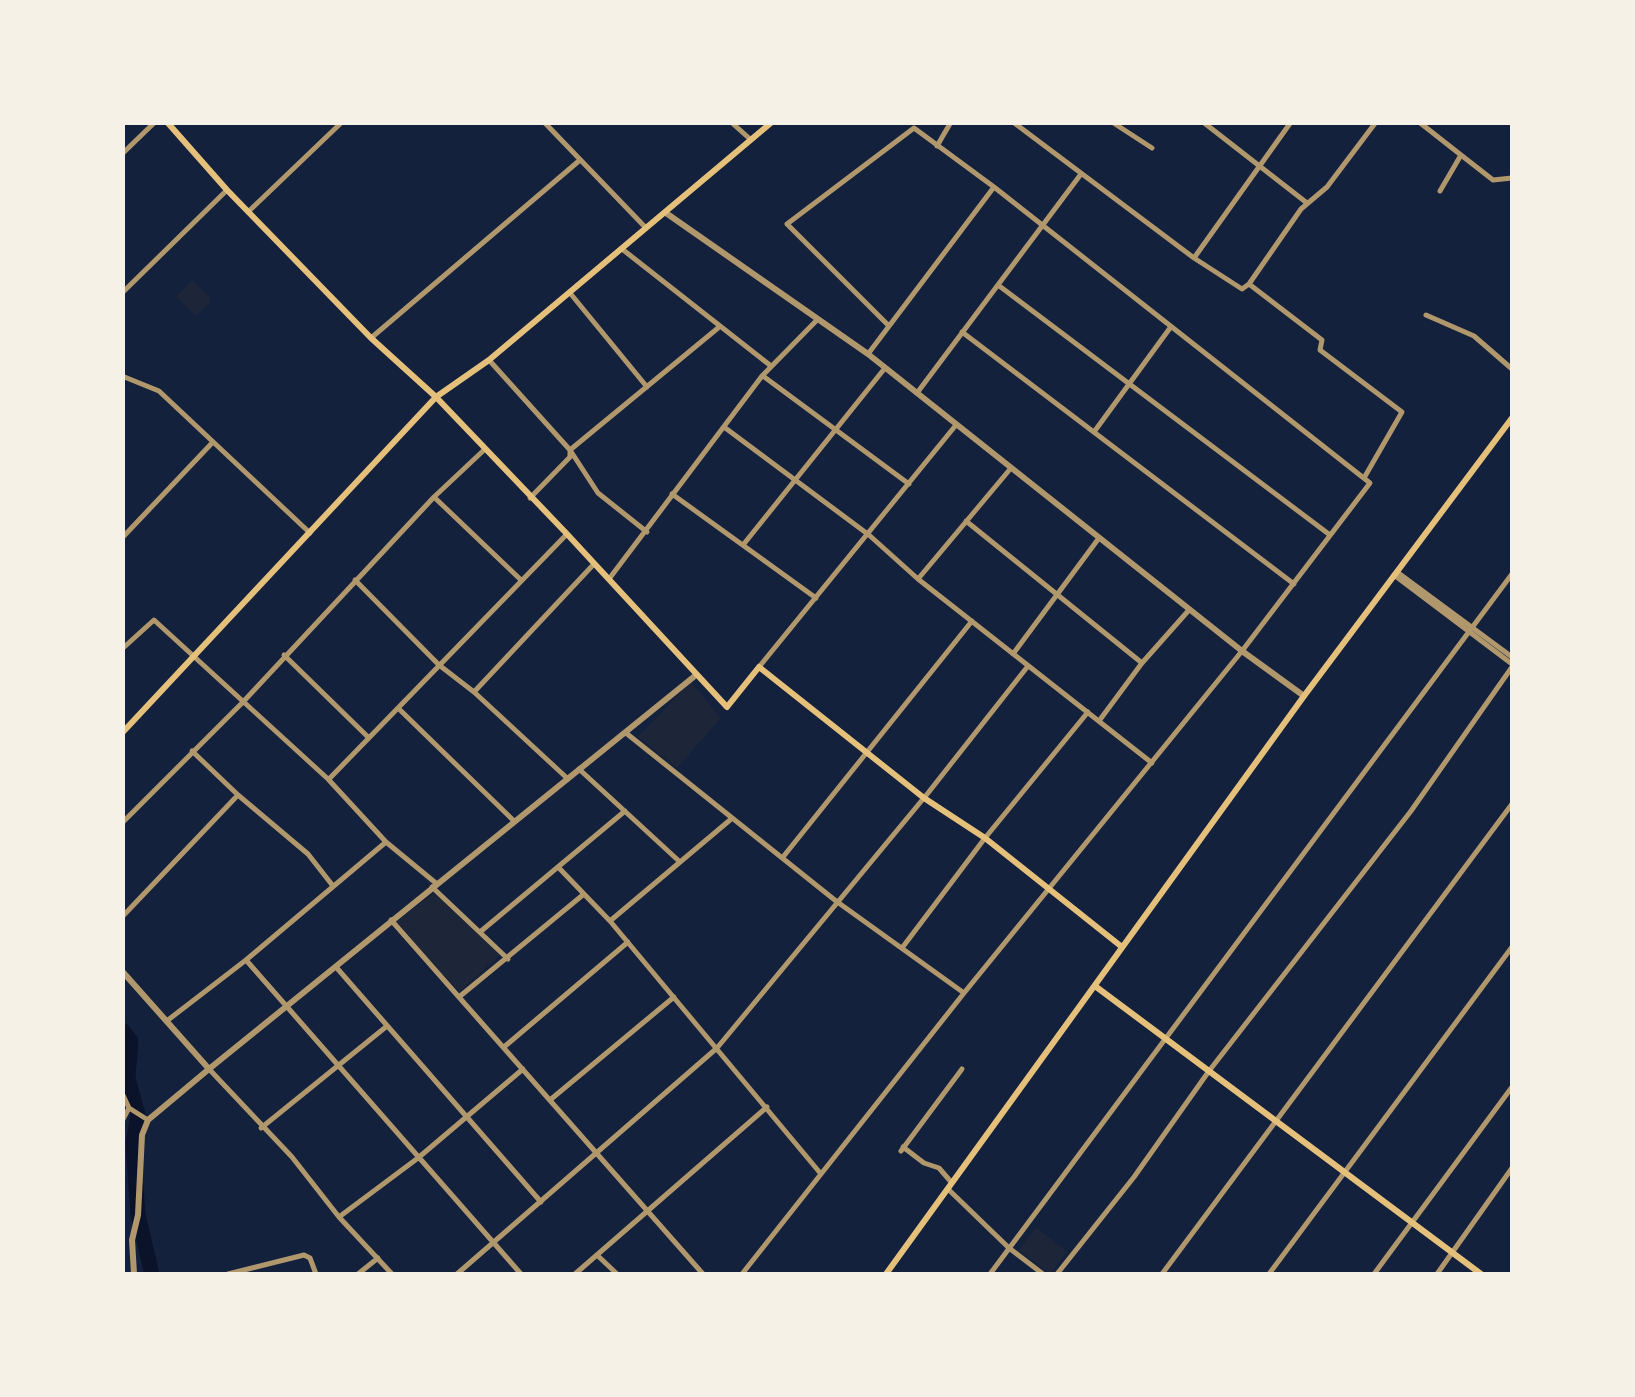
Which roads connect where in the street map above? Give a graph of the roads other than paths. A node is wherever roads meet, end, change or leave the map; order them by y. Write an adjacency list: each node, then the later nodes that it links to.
1 (155, 122): 17 (street)
2 (167, 122): 24 (main road)
3 (342, 122): 27 (street)
4 (544, 122): 19 (street)
5 (731, 122): 14 (street)
6 (772, 122): 14 (main road)
7 (952, 122): 15 (street)
8 (1013, 122): 21 (street)
9 (1112, 122): 16 (street)
10 (1202, 122): 20 (street)
11 (1291, 122): 20 (street)
12 (1376, 122): 26 (street)
13 (1419, 122): 18 (street)
14 (750, 139): 28 (main road)
15 (937, 146): 23 (street); 39 (street)
16 (1152, 148)
17 (122, 154)
18 (1461, 155): 22 (street); 25 (street)
19 (580, 160): 30 (street); 43 (street)
20 (1260, 164): 26 (street); 32 (street)
21 (1082, 174): 29 (street); 32 (street)
22 (1512, 178)
23 (994, 187): 29 (street); 39 (street)
24 (227, 190): 27 (main road); 35 (street)
25 (1440, 191)
26 (1307, 203): 33 (street)
27 (248, 212): 43 (main road)
28 (666, 212): 30 (main road); 38 (street)
29 (1040, 226): 34 (street); 41 (street)
30 (647, 229): 31 (main road)
31 (622, 250): 36 (main road); 40 (street)
32 (1194, 258): 33 (street)
33 (1250, 284): 64 (street)
34 (998, 285): 42 (street); 51 (street)
35 (122, 293)
36 (570, 293): 45 (main road); 52 (street)
37 (1426, 315): 48 (street)
38 (818, 319): 44 (street); 46 (street)
39 (888, 325): 44 (street)
40 (718, 328): 46 (street); 52 (street)
41 (1170, 328): 51 (street); 64 (street)
42 (962, 332): 53 (street); 59 (street)
43 (372, 338): 54 (main road)
44 (868, 354): 47 (street)
45 (489, 360): 54 (main road); 62 (street)
46 (770, 366): 50 (street)
47 (885, 368): 53 (street); 58 (street)
48 (1512, 369)
49 (122, 376): 60 (street)
50 (762, 376): 57 (street); 58 (street)
51 (1129, 384): 59 (street); 75 (street)
52 (647, 388): 62 (street)
53 (916, 393): 56 (street)
54 (436, 397): 61 (main road); 72 (main road)
55 (1512, 418): 80 (main road)
56 (956, 424): 63 (street); 66 (street)
57 (724, 427): 65 (street); 67 (street)
58 (834, 430): 65 (street); 66 (street)
59 (1094, 432): 86 (street)
60 (212, 443): 72 (street); 76 (street)
61 (484, 450): 68 (street); 69 (main road)
62 (570, 450): 69 (street); 71 (street)
63 (1011, 468): 70 (street); 77 (street)
64 (1364, 478): 75 (street)
65 (793, 482): 74 (street); 78 (street)
66 (909, 484): 74 (street)
67 (672, 494): 71 (street); 78 (street)
68 (434, 496): 84 (street); 85 (street)
69 (530, 498): 73 (main road)
70 (966, 521): 83 (street); 87 (street)
71 (647, 532): 82 (street)
72 (311, 534): 97 (main road)
73 (567, 534): 79 (main road); 85 (street)
74 (869, 535): 83 (street); 88 (street)
75 (1330, 535): 86 (street)
76 (122, 538)
77 (1099, 538): 87 (street); 89 (street)
78 (743, 545): 88 (street)
79 (593, 566): 82 (main road); 105 (street)
80 (1396, 573): 91 (street); 106 (main road)
81 (1512, 574): 91 (street)
82 (609, 579): 104 (main road)
83 (918, 579): 90 (street)
84 (355, 580): 98 (street); 101 (street)
85 (521, 580): 101 (street)
86 (1294, 584): 95 (street)
87 (1056, 594): 96 (street); 100 (street)
88 (816, 598): 103 (street)
89 (1190, 610): 95 (street); 100 (street)
90 (972, 621): 96 (street); 115 (street)
91 (1471, 629): 99 (street); 156 (street)
92 (122, 634): 93 (street)
93 (130, 641): 94 (street); 97 (street)
94 (122, 649)
95 (1242, 651): 106 (street); 116 (street)
96 (1012, 654): 102 (street)
97 (193, 655): 107 (street); 112 (main road)
98 (284, 656): 107 (street); 113 (street)
99 (1512, 662): 163 (street)
100 (1142, 664): 110 (street)
101 (439, 665): 105 (street); 108 (street)
102 (1028, 666): 109 (street); 121 (street)
103 (759, 667): 104 (main road); 115 (main road)
104 (696, 675): 111 (street)
105 (474, 692): 119 (street)
106 (1304, 696): 142 (main road)
107 (243, 702): 114 (street); 118 (street)
108 (398, 708): 113 (street); 124 (street)
109 (1088, 712): 110 (street); 127 (street)
110 (1098, 721): 116 (street)
111 (625, 732): 117 (street); 125 (street)
112 (122, 733)
113 (369, 738): 118 (street)
114 (192, 751): 120 (street); 126 (street)
115 (866, 752): 121 (main road); 129 (street)
116 (1152, 763): 134 (street)
117 (579, 769): 119 (street); 123 (street)
118 (328, 779): 128 (street)
119 (568, 779): 124 (street)
120 (238, 796): 132 (street); 137 (street)
121 (924, 798): 127 (main road); 136 (street)
122 (1512, 804): 172 (street)
123 (625, 811): 130 (street); 131 (street)
124 (513, 820): 133 (street)
125 (731, 820): 129 (street); 130 (street)
126 (122, 824)
127 (985, 838): 134 (main road); 144 (street)
128 (386, 842): 132 (street); 133 (street)
129 (782, 858): 136 (street)
130 (680, 862): 139 (street)
131 (559, 868): 135 (street); 140 (street)
132 (333, 886): 146 (street)
133 (434, 886): 138 (street); 140 (street)
134 (1049, 890): 142 (main road); 150 (street)
135 (584, 894): 139 (street); 145 (street)
136 (836, 901): 144 (street); 158 (street)
137 (122, 917)
138 (391, 920): 147 (street); 151 (street)
139 (610, 921): 141 (street)
140 (480, 932): 145 (street)
141 (628, 942): 152 (street); 157 (street)
142 (1122, 947): 149 (main road)
143 (1512, 947): 177 (street)
144 (902, 948): 150 (street)
145 (508, 959): 151 (street)
146 (246, 960): 153 (street); 154 (street)
147 (335, 966): 153 (street); 155 (street)
148 (122, 972): 154 (street)
149 (1095, 986): 156 (main road); 179 (main road)
150 (964, 993): 178 (street)
151 (460, 997): 157 (street)
152 (674, 997): 158 (street); 166 (street)
153 (285, 1005): 159 (street); 160 (street)
154 (168, 1020): 160 (street)
155 (387, 1026): 159 (street); 169 (street)
156 (1166, 1039): 163 (main road); 185 (street)
157 (504, 1048): 162 (street)
158 (717, 1048): 167 (street); 174 (street)
159 (338, 1066): 173 (street); 175 (street)
160 (209, 1069): 171 (street); 173 (street)
161 (962, 1069): 179 (street)
162 (523, 1070): 166 (street); 169 (street)
163 (1209, 1071): 172 (main road); 204 (street)
164 (1512, 1088): 183 (street)
165 (122, 1093): 168 (street)
166 (550, 1100): 174 (street)
167 (767, 1107): 178 (street); 181 (street)
168 (129, 1108): 170 (street); 171 (street)
169 (466, 1118): 175 (street); 180 (street)
170 (122, 1120)
171 (148, 1120): 190 (street)
172 (1276, 1121): 177 (main road); 205 (street)
173 (261, 1128): 182 (street)
174 (598, 1155): 180 (street); 181 (street)
175 (418, 1158): 182 (street); 184 (street)
176 (1512, 1168): 186 (street)
177 (1344, 1172): 183 (main road); 206 (street)
178 (820, 1174): 200 (street)
179 (951, 1187): 185 (street); 201 (main road)
180 (540, 1202): 184 (street)
181 (646, 1210): 187 (street); 199 (street)
182 (339, 1217): 188 (street)
183 (1412, 1223): 186 (main road); 207 (street)
184 (492, 1245): 195 (street); 196 (street)
185 (1009, 1248): 202 (street); 203 (street)
186 (1453, 1253): 208 (street); 209 (main road)
187 (597, 1255): 197 (street); 198 (street)
188 (378, 1258): 193 (street); 194 (street)
189 (248, 1272): 191 (street); 192 (street)
190 (134, 1274)
191 (228, 1274)
192 (316, 1274)
193 (358, 1274)
194 (392, 1274)
195 (458, 1274)
196 (520, 1274)
197 (576, 1274)
198 (617, 1274)
199 (703, 1274)
200 (742, 1274)
201 (886, 1274)
202 (990, 1274)
203 (1043, 1274)
204 (1057, 1274)
205 (1162, 1274)
206 (1269, 1274)
207 (1374, 1274)
208 (1437, 1274)
209 (1482, 1274)

